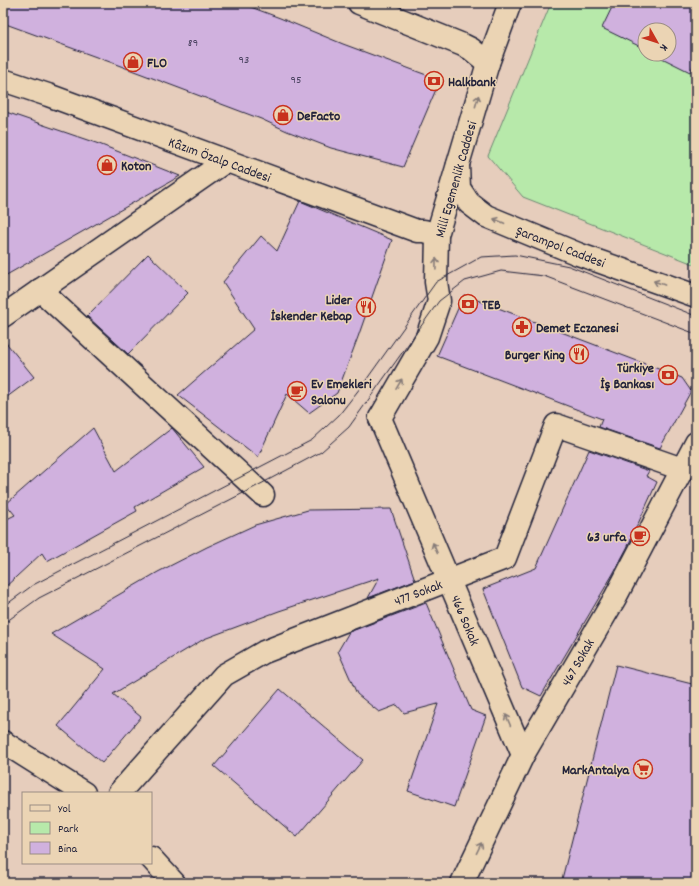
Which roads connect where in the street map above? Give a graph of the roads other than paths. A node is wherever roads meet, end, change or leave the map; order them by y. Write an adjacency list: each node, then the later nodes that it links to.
1 (358, 3): 3 (street)
2 (510, 3): 3 (street, Milli Egemenlik Caddesi)
3 (488, 63): 6 (street, Milli Egemenlik Caddesi, one-way to 3)
4 (3, 80): 5 (street, Kâzım Özalp Caddesi)
5 (226, 161): 7 (street, Kâzım Özalp Caddesi); 8 (street)
6 (458, 165): 7 (street, Milli Egemenlik Caddesi); 9 (street, Şarampol Caddesi, one-way to 6)
7 (437, 235): 11 (street, Milli Egemenlik Caddesi, one-way to 7)
8 (40, 290): 10 (street); 14 (street)
9 (696, 296)
10 (3, 316)
11 (380, 418): 15 (street, 466 Sokak, one-way to 11)
12 (696, 443): 13 (street, 467 Sokak)
13 (682, 469): 15 (street, 477 Sokak); 17 (street, 467 Sokak)
14 (263, 495)
15 (448, 580): 17 (street, 466 Sokak, one-way to 15); 19 (street, 477 Sokak)
16 (3, 742): 18 (street)
17 (523, 755): 22 (street, 467 Sokak, one-way to 17)
18 (82, 792)
19 (120, 792)
20 (152, 859): 21 (street)
21 (174, 883)
22 (462, 883)

